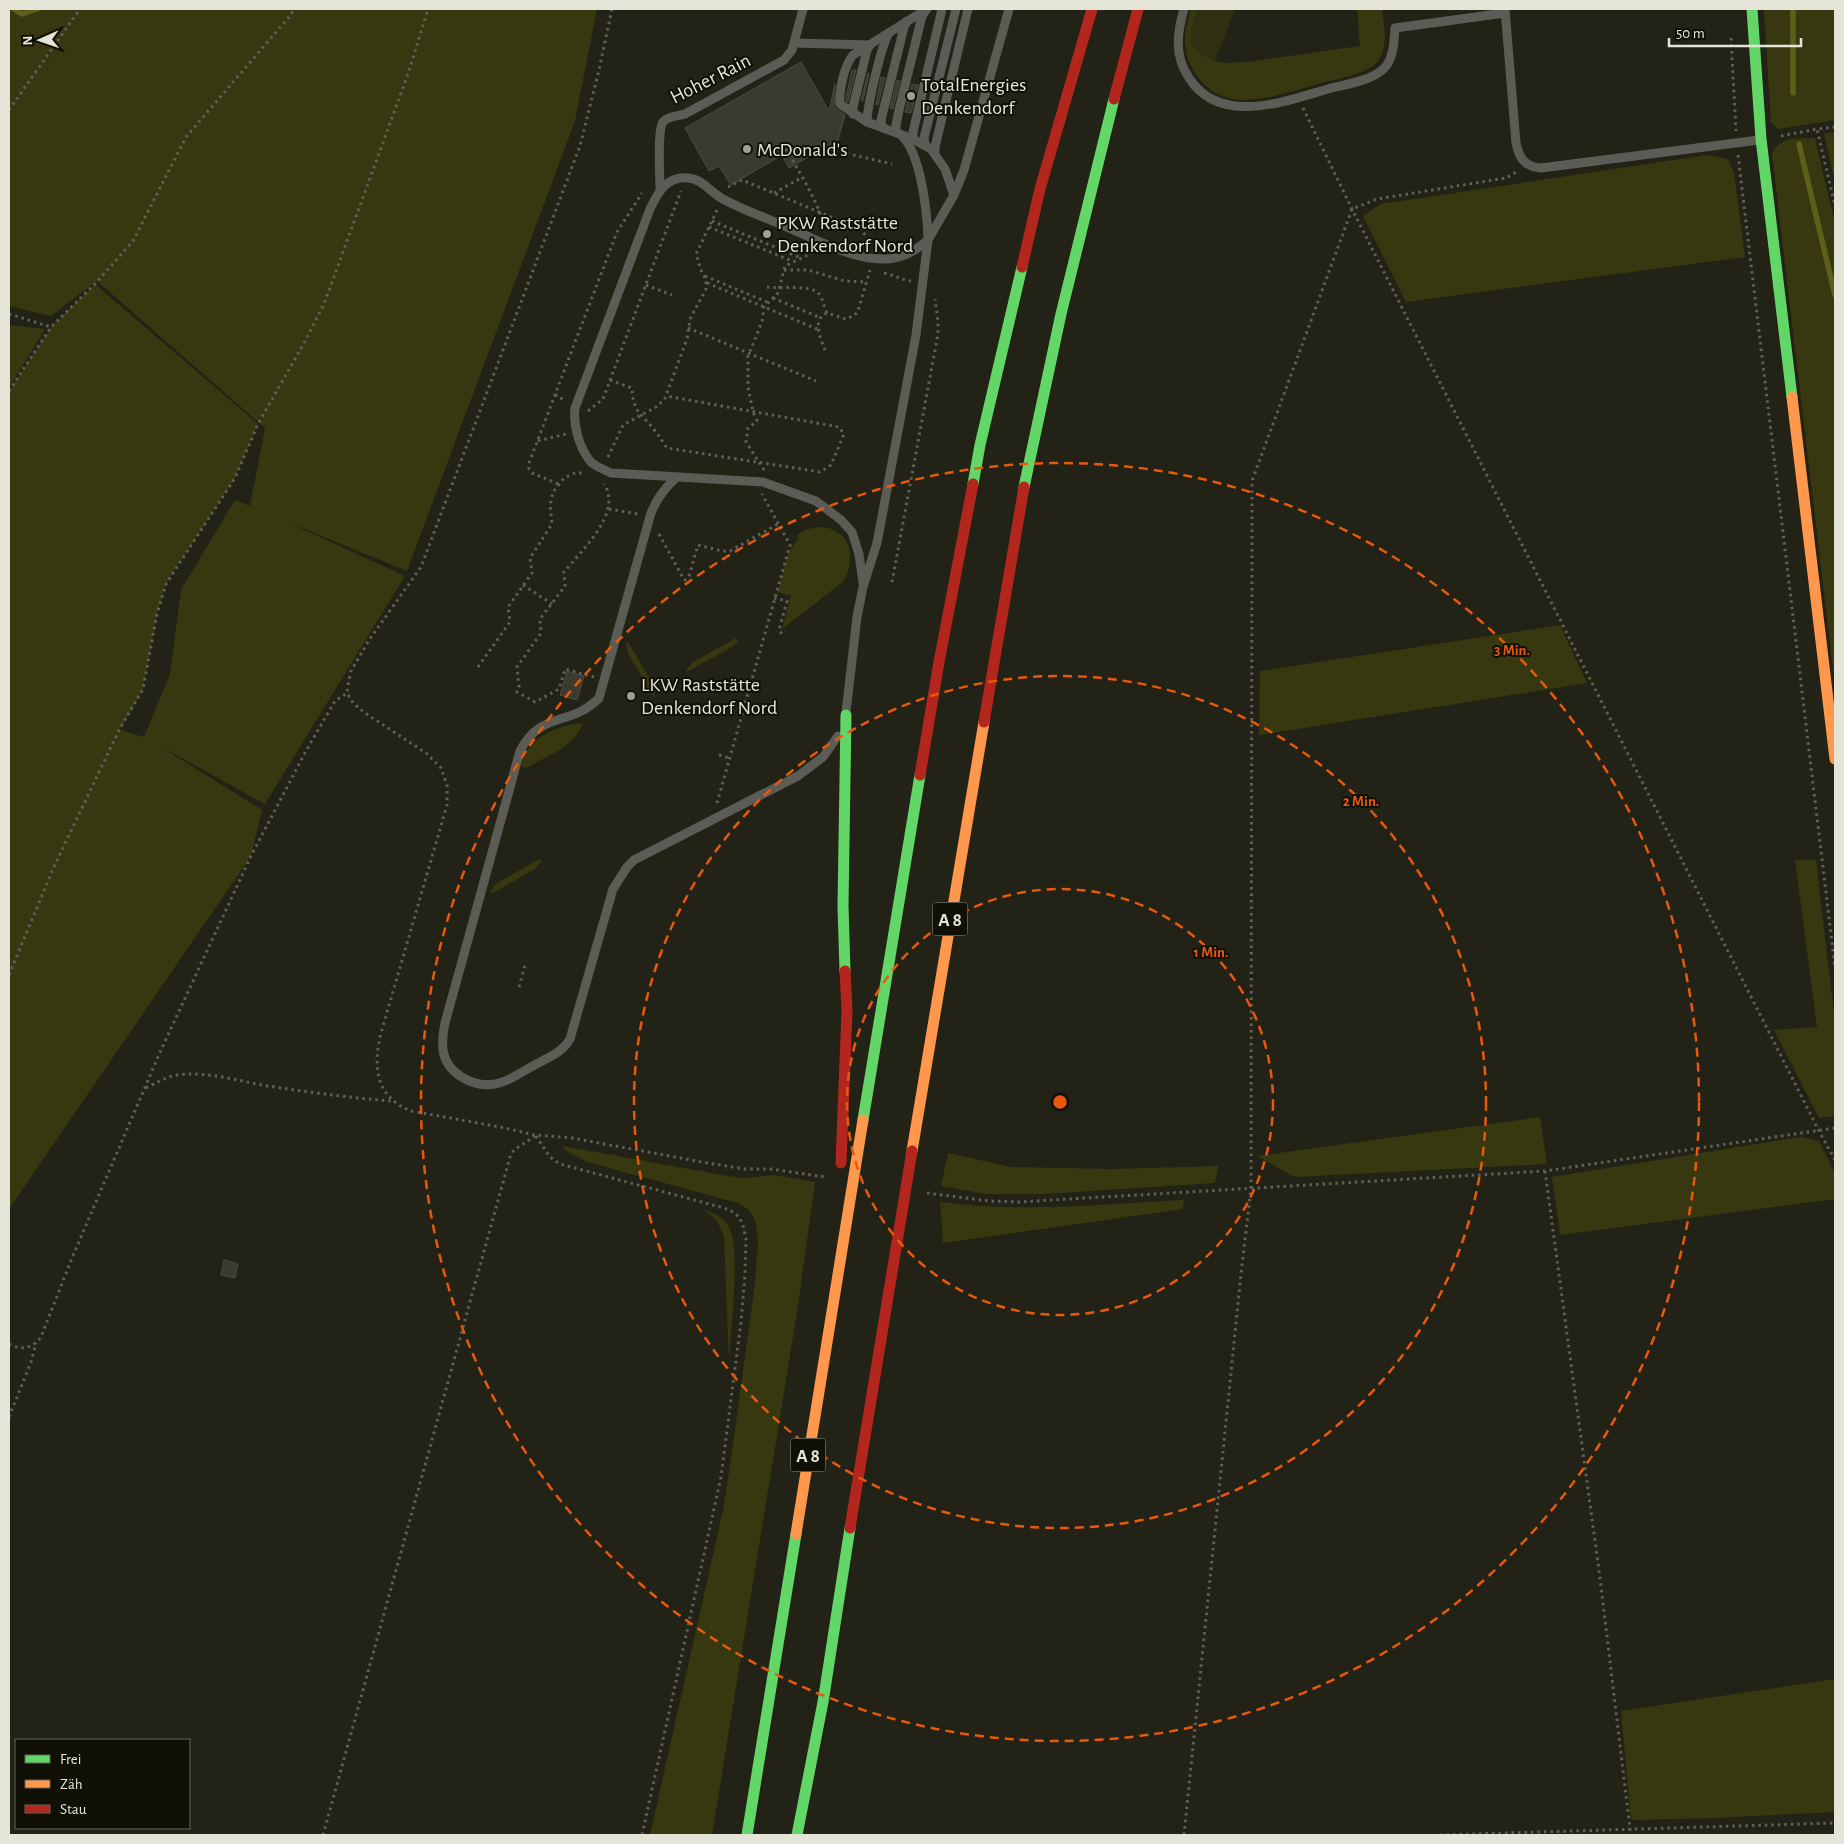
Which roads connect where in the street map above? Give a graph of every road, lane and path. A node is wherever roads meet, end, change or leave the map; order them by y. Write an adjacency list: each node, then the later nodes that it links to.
1 (80, 9): 22 (path)
2 (294, 9): 68 (path)
3 (428, 9): 105 (path)
4 (612, 9): 97 (path)
5 (803, 9): 19 (lane, Hoher Rain)
6 (926, 9): 16 (lane); 28 (lane)
7 (942, 9): 29 (lane)
8 (956, 9): 32 (lane)
9 (968, 9): 35 (lane)
10 (1009, 9): 42 (lane)
11 (1092, 9): 119 (main road, A 8)
12 (1138, 9): 128 (main road, A 8)
13 (1184, 9): 21 (lane)
14 (1752, 9): 30 (main road)
15 (1505, 11): 21 (lane); 37 (lane)
16 (907, 21): 17 (lane); 25 (lane)
17 (889, 33): 20 (lane); 24 (lane)
18 (1731, 36): 31 (path)
19 (795, 43): 20 (lane); 40 (lane, Hoher Rain)
20 (870, 44): 23 (lane); 23 (lane)
21 (1298, 98): 45 (path)
22 (9, 110)
23 (853, 114): 24 (lane)
24 (867, 122): 25 (lane)
25 (882, 127): 28 (lane)
26 (1835, 127): 27 (path)
27 (1817, 129): 30 (path); 44 (path)
28 (898, 133): 29 (lane); 49 (lane)
29 (913, 139): 32 (lane)
30 (1761, 139): 31 (lane); 101 (main road)
31 (1737, 142): 37 (lane); 104 (path)
32 (925, 144): 35 (lane)
33 (815, 146): 36 (path)
34 (786, 149): 39 (path)
35 (935, 154): 42 (lane)
36 (892, 164)
37 (1526, 164): 45 (path)
38 (686, 178): 40 (lane); 43 (lane); 58 (path)
39 (801, 178): 41 (path); 46 (path)
40 (660, 190): 79 (lane)
41 (774, 194): 43 (path); 46 (path)
42 (954, 195): 49 (lane)
43 (722, 199): 50 (lane); 55 (path)
44 (1835, 206)
45 (1352, 209): 110 (path); 116 (path)
46 (820, 213): 50 (path)
47 (712, 221): 51 (path)
48 (710, 226): 52 (path)
49 (928, 240): 50 (lane); 57 (lane)
50 (820, 241): 51 (path)
51 (801, 258): 52 (path)
52 (792, 261): 53 (path)
53 (784, 270): 60 (path); 65 (path)
54 (870, 270): 57 (path)
55 (704, 276): 56 (path); 63 (path)
56 (707, 283): 64 (path); 69 (path)
57 (923, 283): 89 (path); 91 (lane)
58 (646, 285): 61 (path); 73 (path)
59 (767, 288): 60 (path)
60 (780, 289): 62 (path); 65 (path)
61 (672, 296)
62 (772, 298): 63 (path); 67 (path)
63 (767, 302): 64 (path)
64 (764, 307): 70 (path); 72 (path)
65 (827, 313): 67 (path)
66 (9, 314): 68 (path)
67 (821, 318): 70 (path)
68 (51, 327): 75 (path)
69 (688, 328): 72 (path); 76 (path)
70 (817, 329): 71 (path)
71 (825, 350)
72 (748, 353): 74 (path); 77 (path)
73 (610, 380): 78 (path); 79 (path)
74 (816, 381)
75 (9, 391)
76 (666, 396): 77 (path); 78 (path)
77 (753, 412): 81 (path); 81 (path)
78 (640, 416): 81 (path); 82 (path)
79 (576, 432): 80 (path); 82 (lane)
80 (537, 442)
81 (759, 462): 85 (path)
82 (602, 468): 83 (lane); 84 (path)
83 (677, 477): 85 (lane); 87 (lane)
84 (597, 478): 86 (path); 90 (path)
85 (763, 482): 88 (path); 91 (lane)
86 (609, 509): 87 (path); 93 (path)
87 (650, 516): 88 (path); 96 (lane)
88 (778, 524): 92 (path)
89 (892, 582)
90 (523, 585): 93 (path); 95 (path)
91 (863, 587): 98 (lane)
92 (774, 598): 94 (path); 100 (path)
93 (552, 604): 96 (path)
94 (782, 634)
95 (478, 667)
96 (604, 680): 102 (lane)
97 (347, 693): 107 (path); 108 (path)
98 (846, 715): 102 (lane); 115 (main road)
99 (719, 755): 100 (path)
100 (729, 758): 102 (path)
101 (1835, 759)
102 (713, 821)
103 (525, 965): 106 (path)
104 (1835, 968)
105 (9, 975)
106 (519, 987)
107 (145, 1089): 108 (path); 120 (path)
108 (392, 1101): 111 (path)
109 (1835, 1128): 110 (path)
110 (1819, 1131): 112 (path); 114 (path)
111 (535, 1135): 113 (path); 125 (path); 126 (path)
112 (1835, 1160)
113 (788, 1171)
114 (1546, 1171): 116 (path); 124 (path)
115 (840, 1178)
116 (1252, 1188): 118 (path); 129 (path)
117 (839, 1198): 119 (main road)
118 (962, 1198)
119 (834, 1297): 127 (main road, A 8)
120 (36, 1343): 121 (path); 122 (path)
121 (9, 1344)
122 (9, 1417)
123 (1835, 1823): 124 (path)
124 (1630, 1829): 130 (path); 131 (path)
125 (323, 1835)
126 (642, 1835)
127 (747, 1835)
128 (797, 1835)
129 (1184, 1835)
130 (1440, 1835)
131 (1630, 1835)

